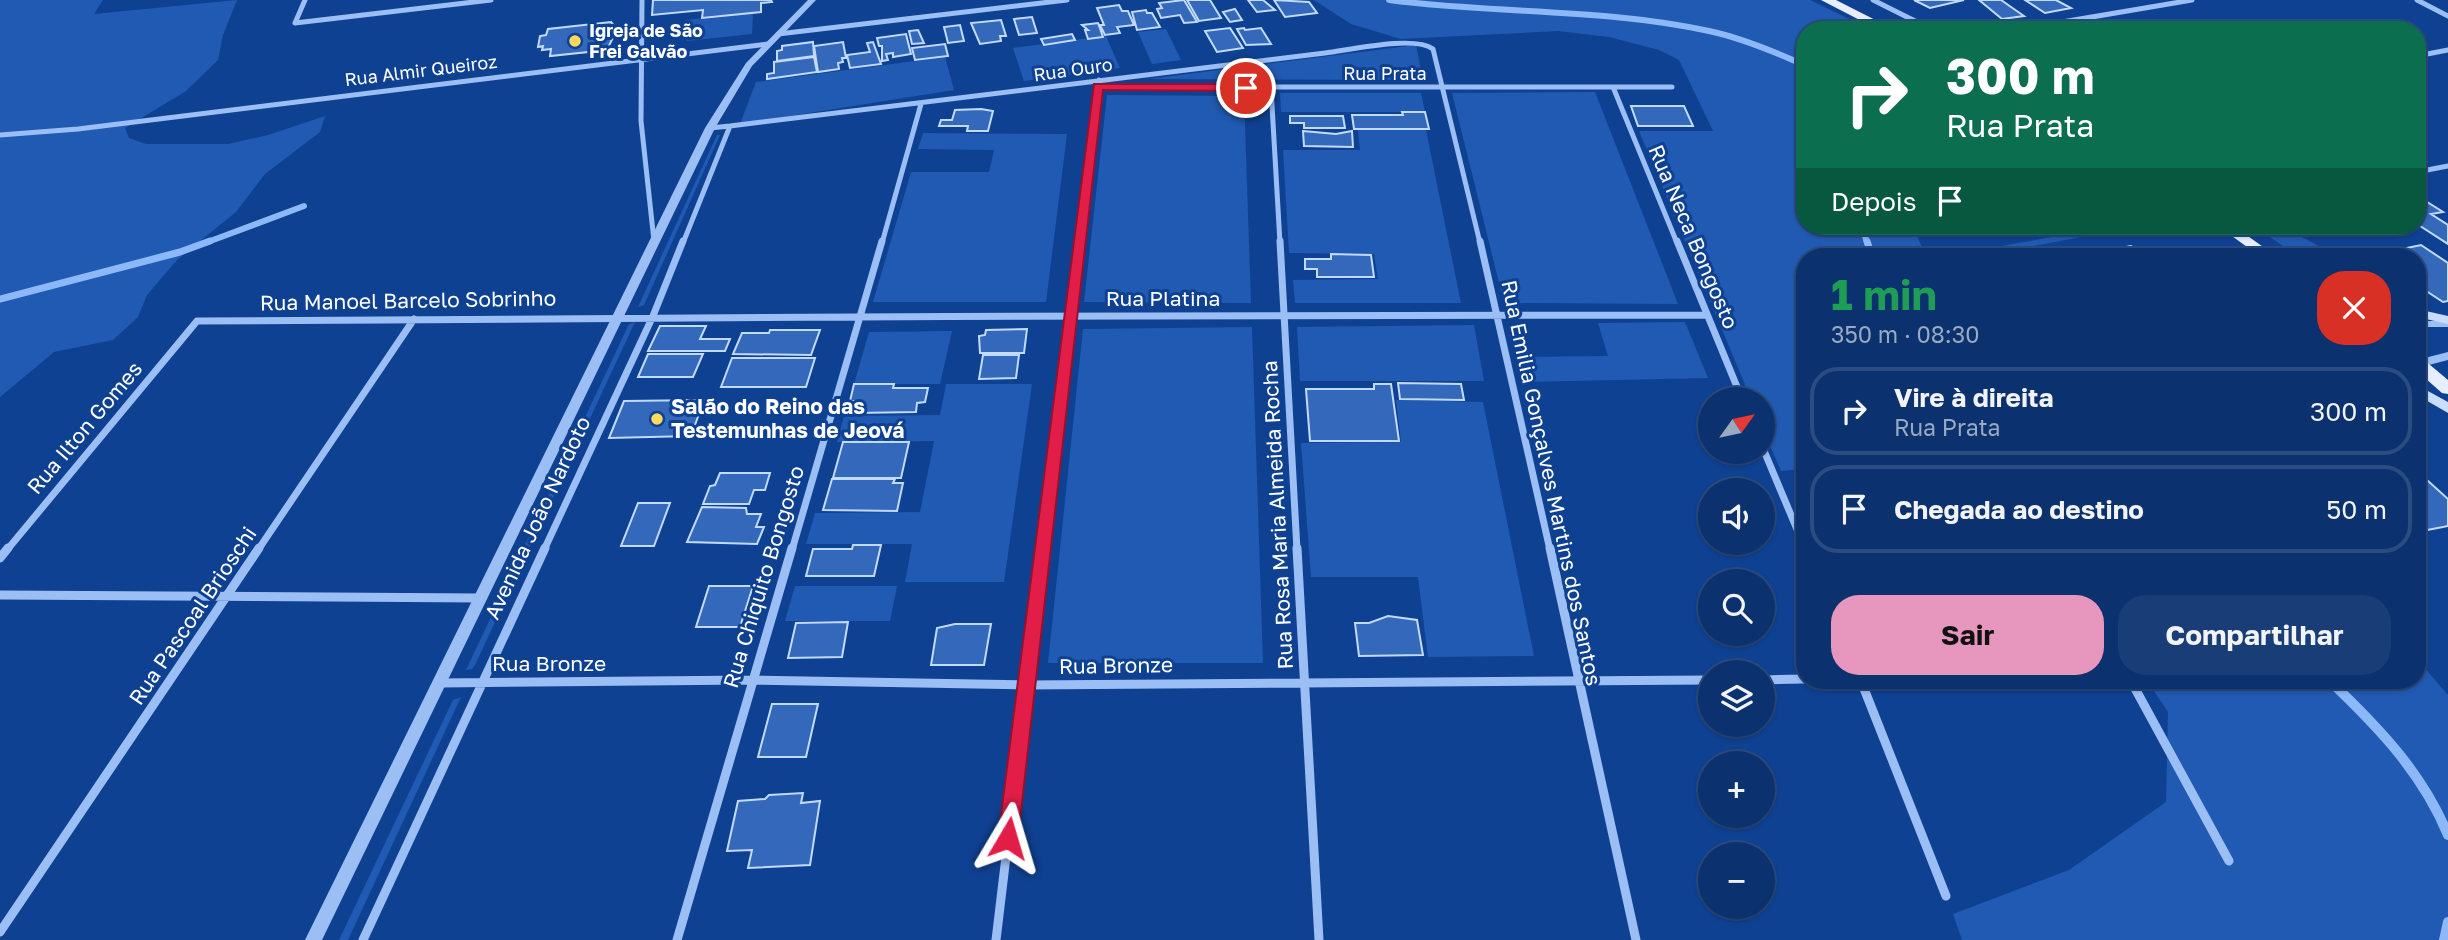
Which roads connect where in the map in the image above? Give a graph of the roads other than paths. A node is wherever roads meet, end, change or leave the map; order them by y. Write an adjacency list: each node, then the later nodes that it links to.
1 (305, 0): 2 (street)
2 (491, 0)
3 (642, 0): 19 (street)
4 (812, 0): 14 (street, Avenida João Nardoto)
5 (1067, 0): 14 (street)
6 (1827, 0): 11 (main road)
7 (1873, 0): 12 (street)
8 (2192, 0): 13 (street)
9 (2417, 0): 10 (street)
10 (2448, 16)
11 (1870, 21)
12 (1915, 21)
13 (2068, 21)
14 (778, 34): 16 (street, Avenida João Nardoto)
15 (1420, 43): 20 (street, Rua Ouro); 24 (street, Rua Emilia Gonçalves Martins dos Santos)
16 (768, 44): 19 (street, Rua Almir Queiroz); 27 (street, Avenida João Nardoto)
17 (2448, 50): 18 (street)
18 (2426, 54)
19 (638, 58): 28 (street, Rua Almir Queiroz); 32 (street)
20 (1098, 84): 23 (street, Rua Prata); 25 (street, Rua Ouro); 40 (street)
21 (1613, 87): 22 (street, Rua Prata); 24 (street, Rua Prata); 35 (street, Rua Neca Bongosto)
22 (1672, 87)
23 (1271, 88): 24 (street, Rua Prata); 34 (street, Rua Rosa Maria Almeida Rocha)
24 (1442, 88): 38 (street, Rua Emilia Gonçalves Martins dos Santos)
25 (921, 104): 26 (street, Rua Ouro); 42 (street, Rua Chiquito Bongosto)
26 (730, 126): 27 (street); 37 (street, Avenida João Nardoto)
27 (710, 128): 32 (street, Avenida João Nardoto)
28 (0, 135)
29 (2448, 166): 30 (street)
30 (2426, 170)
31 (2238, 235): 33 (main road)
32 (654, 242): 36 (street, Avenida João Nardoto)
33 (2256, 248)
34 (1283, 315): 38 (street, Rua Platina); 40 (street, Rua Platina); 63 (street, Rua Rosa Maria Almeida Rocha)
35 (1707, 315): 38 (street, Rua Platina); 49 (street, Rua Neca Bongosto)
36 (619, 316): 37 (street, Rua Platina); 41 (street, Rua Manoel Barcelo Sobrinho); 58 (street, Avenida João Nardoto)
37 (653, 316): 42 (street, Rua Platina); 66 (street, Avenida João Nardoto)
38 (1498, 316): 64 (street, Rua Emilia Gonçalves Martins dos Santos)
39 (2426, 316): 44 (main road)
40 (1072, 317): 42 (street, Rua Platina); 67 (street)
41 (414, 319): 43 (street, Rua Manoel Barcelo Sobrinho); 57 (street, Rua Pascoal Brioschi)
42 (861, 319): 60 (street, Rua Chiquito Bongosto)
43 (197, 321): 55 (street, Rua Ilton Gomes)
44 (2448, 322): 45 (street)
45 (2426, 323)
46 (2448, 356): 47 (street)
47 (2426, 362)
48 (2426, 371): 50 (main road)
49 (1737, 387)
50 (2448, 389)
51 (2426, 395): 52 (main road)
52 (2448, 408)
53 (1770, 464): 54 (street)
54 (1796, 526)
55 (0, 558)
56 (0, 595): 57 (street)
57 (226, 598): 58 (street); 72 (street, Rua Pascoal Brioschi)
58 (481, 598): 65 (street, Avenida João Nardoto)
59 (1796, 679): 62 (street)
60 (751, 680): 66 (street, Rua Bronze); 67 (street, Rua Bronze); 75 (street, Rua Chiquito Bongosto)
61 (1698, 680): 64 (street, Rua Bronze)
62 (1775, 680)
63 (1305, 681): 64 (street, Rua Bronze); 67 (street, Rua Bronze); 77 (street, Rua Rosa Maria Almeida Rocha)
64 (1577, 681): 78 (street, Rua Emilia Gonçalves Martins dos Santos)
65 (439, 682): 66 (street, Rua Bronze); 73 (street, Avenida João Nardoto)
66 (482, 682): 74 (street, Avenida João Nardoto)
67 (1026, 685): 76 (street)
68 (1864, 689): 71 (street)
69 (2135, 689): 70 (street)
70 (2229, 861)
71 (1946, 896)
72 (0, 932)
73 (313, 940)
74 (363, 940)
75 (677, 940)
76 (996, 940)
77 (1319, 940)
78 (1636, 940)

